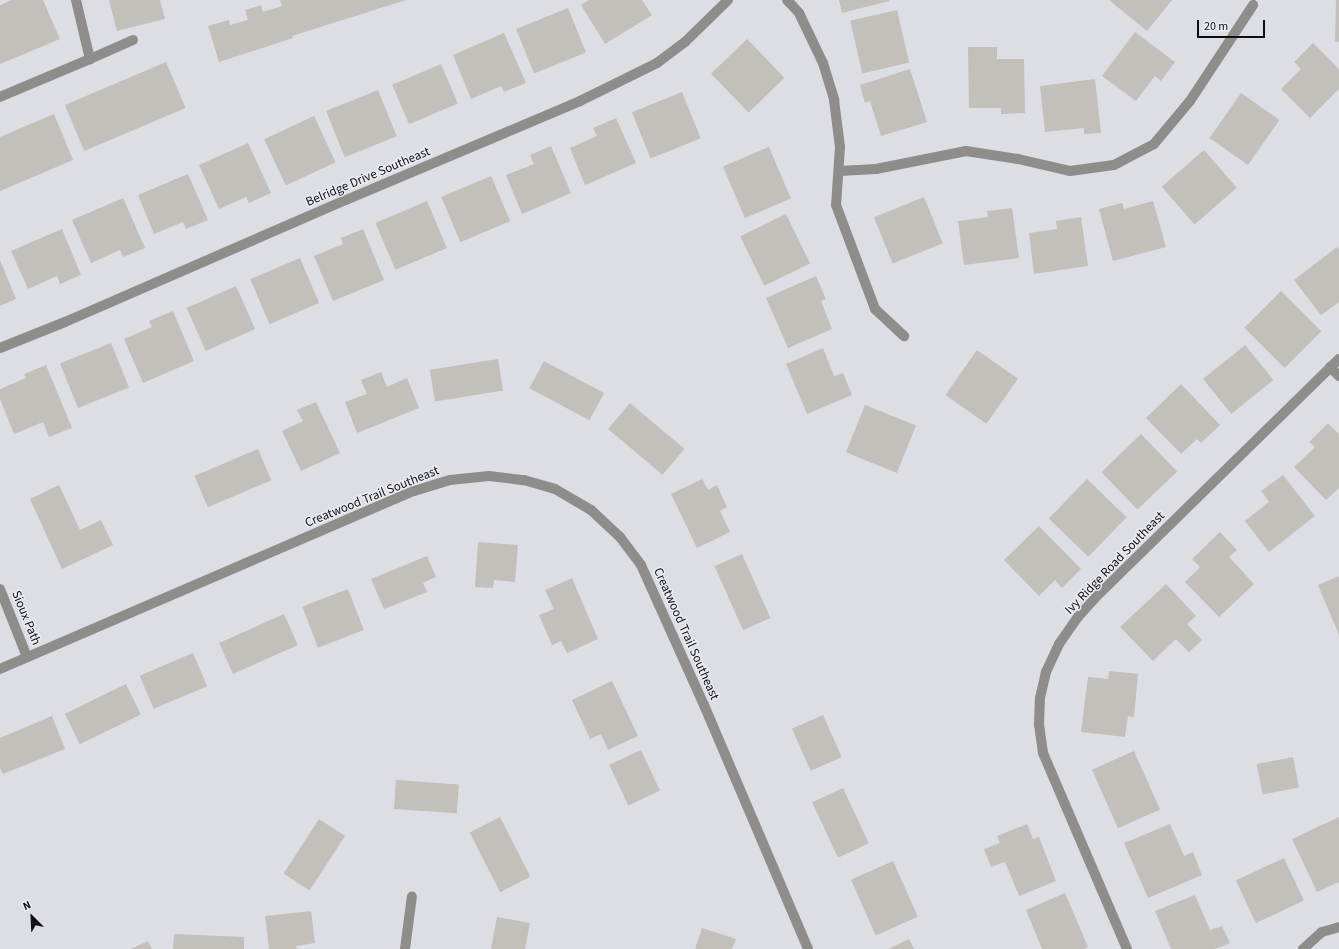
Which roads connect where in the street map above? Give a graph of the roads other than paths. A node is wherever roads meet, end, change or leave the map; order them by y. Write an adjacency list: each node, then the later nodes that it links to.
1 (76, 0): 6 (street)
2 (728, 0): 10 (street, Belridge Drive Southeast)
3 (787, 0): 8 (street)
4 (1254, 5): 8 (street)
5 (133, 40): 6 (street)
6 (90, 59): 7 (street)
7 (0, 97)
8 (839, 171): 9 (street)
9 (904, 336)
10 (0, 348)
11 (1339, 359): 12 (street, Ivy Ridge Road Southeast)
12 (1330, 367): 13 (street); 21 (street, Ivy Ridge Road Southeast)
13 (1339, 376)
14 (0, 589): 15 (street, Sioux Path)
15 (27, 657): 16 (street, Creatwood Trail Southeast); 20 (street, Creatwood Trail Southeast)
16 (0, 669)
17 (412, 896): 19 (street)
18 (1339, 927): 22 (street)
19 (405, 949)
20 (808, 949)
21 (1127, 949)
22 (1303, 949)

